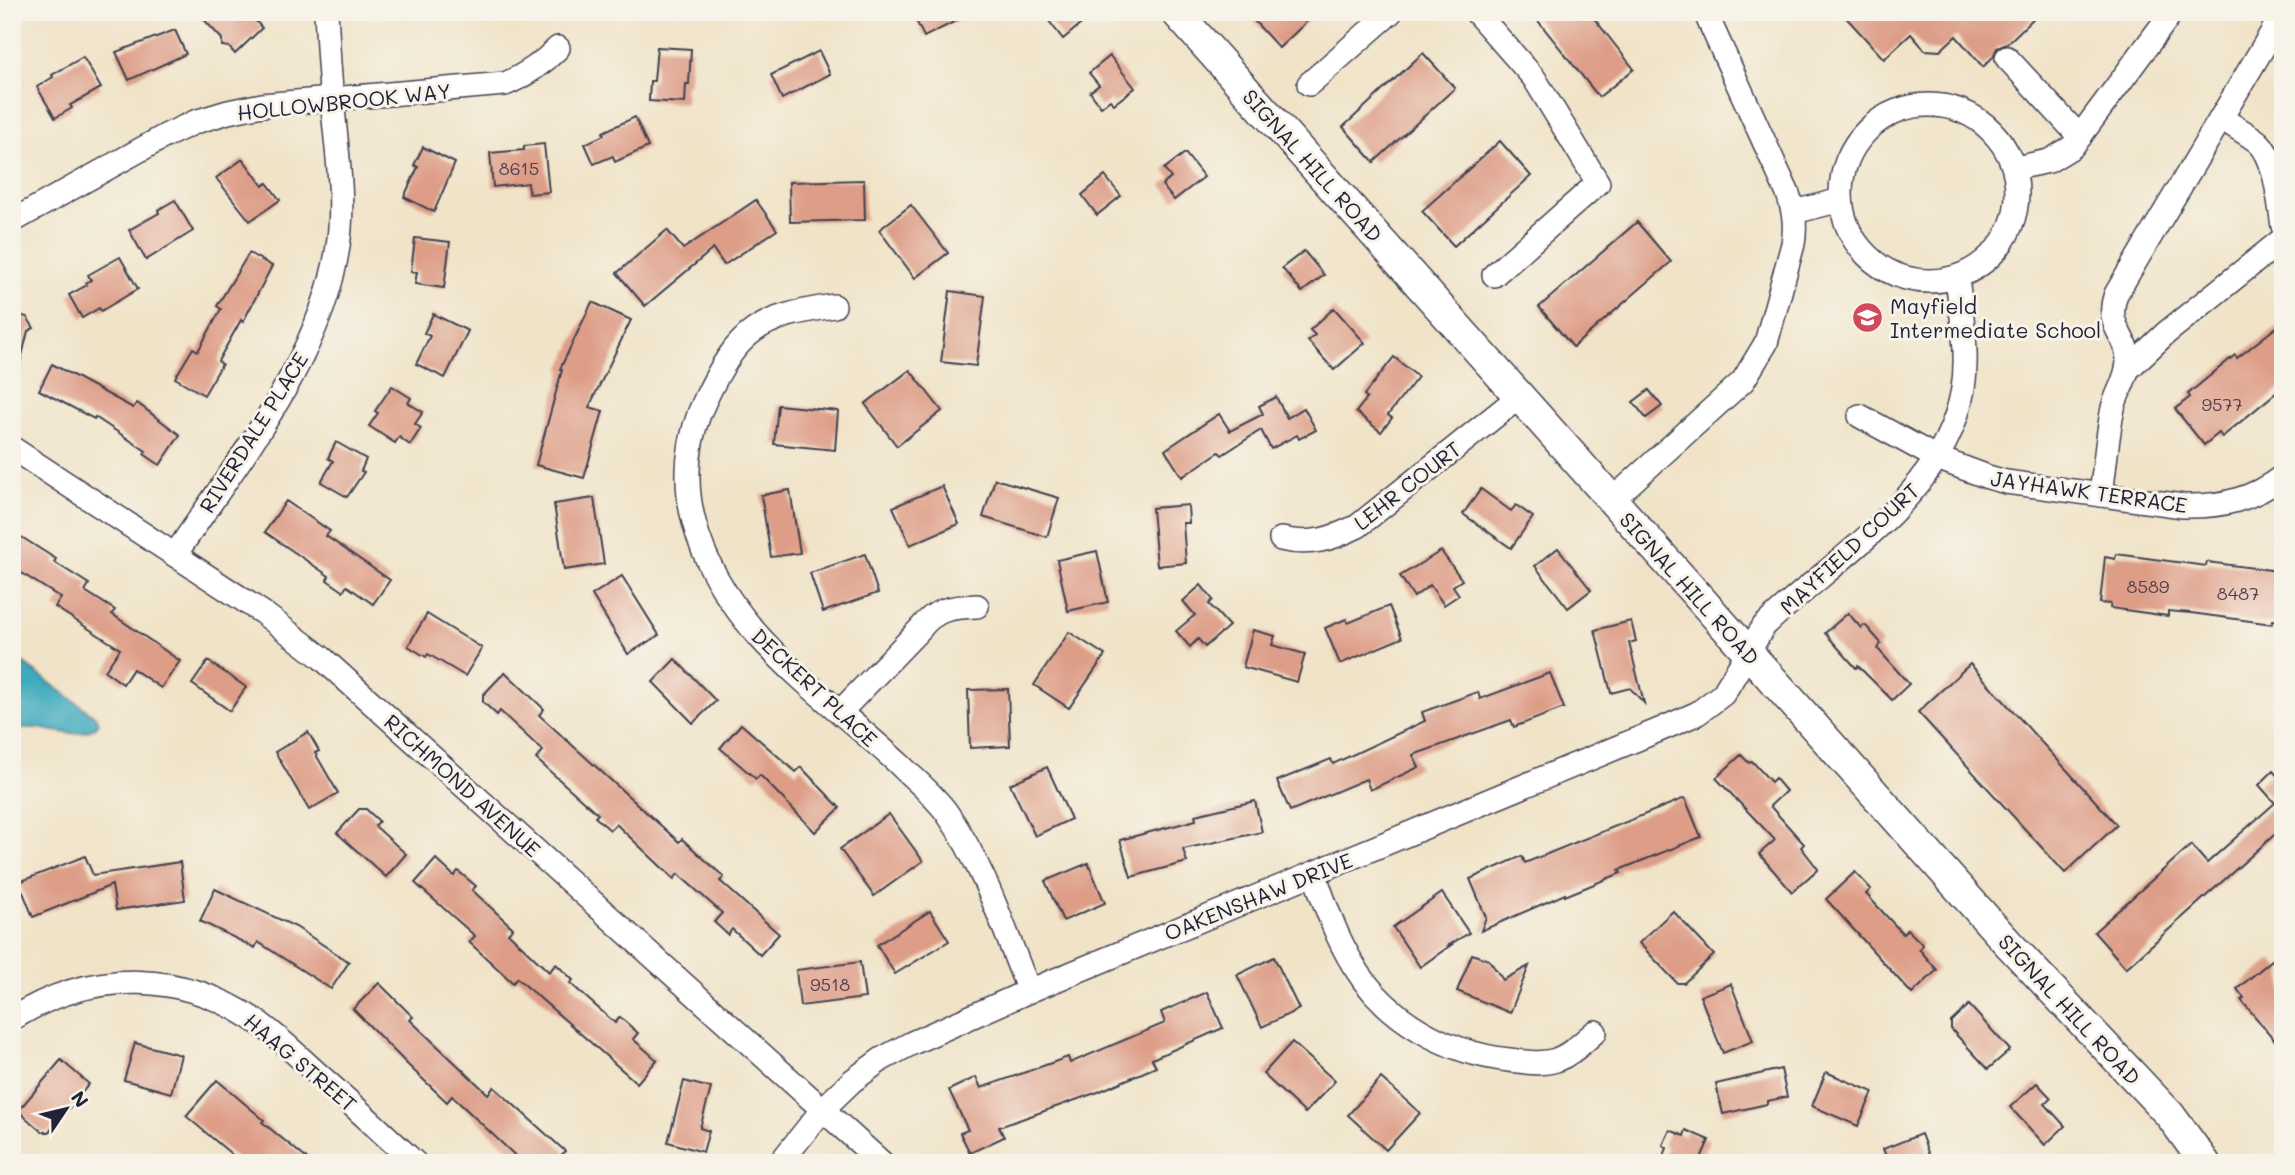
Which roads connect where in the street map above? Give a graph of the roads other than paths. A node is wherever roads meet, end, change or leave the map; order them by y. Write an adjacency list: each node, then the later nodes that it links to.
1 (326, 12): 11 (street, RIVERDALE PLACE)
2 (1176, 12): 24 (main road, SIGNAL HILL ROAD)
3 (1391, 12): 10 (street)
4 (1476, 12): 20 (street)
5 (1705, 12): 16 (street)
6 (2172, 12): 13 (street)
7 (2283, 13): 12 (street)
8 (558, 48): 11 (street, HOLLOWBROOK WAY)
9 (2007, 58): 13 (street)
10 (1309, 84)
11 (332, 99): 17 (street, HOLLOWBROOK WAY); 32 (street, RIVERDALE PLACE)
12 (2221, 118): 18 (street); 23 (street)
13 (2080, 137): 14 (street)
14 (2015, 169): 15 (street); 21 (street)
15 (1841, 200): 16 (street); 21 (street)
16 (1794, 212): 30 (street)
17 (18, 218)
18 (2283, 226)
19 (2283, 239): 23 (street)
20 (1494, 275)
21 (1957, 277): 27 (street, MAYFIELD COURT)
22 (834, 306): 35 (street, DECKERT PLACE)
23 (2127, 370): 29 (street)
24 (1520, 396): 30 (main road, SIGNAL HILL ROAD); 31 (street, LEHR COURT)
25 (1860, 416): 27 (street, JAYHAWK TERRACE)
26 (12, 448): 32 (street, RICHMOND AVENUE)
27 (1937, 458): 29 (street, JAYHAWK TERRACE); 34 (street, MAYFIELD COURT)
28 (2283, 476): 29 (street, JAYHAWK TERRACE)
29 (2101, 495)
30 (1612, 500): 34 (main road, SIGNAL HILL ROAD)
31 (1281, 540)
32 (175, 555): 40 (street, RICHMOND AVENUE)
33 (977, 606): 35 (street)
34 (1747, 652): 36 (street, OAKENSHAW DRIVE); 44 (main road, SIGNAL HILL ROAD)
35 (841, 711): 37 (street, DECKERT PLACE)
36 (1314, 873): 37 (street, OAKENSHAW DRIVE); 39 (street)
37 (1029, 991): 40 (street, OAKENSHAW DRIVE)
38 (12, 1019): 41 (street, HAAG STREET)
39 (1595, 1032)
40 (823, 1109): 42 (street, OAKENSHAW DRIVE); 43 (street, RICHMOND AVENUE)
41 (415, 1163)
42 (780, 1163)
43 (882, 1163)
44 (2205, 1163)

